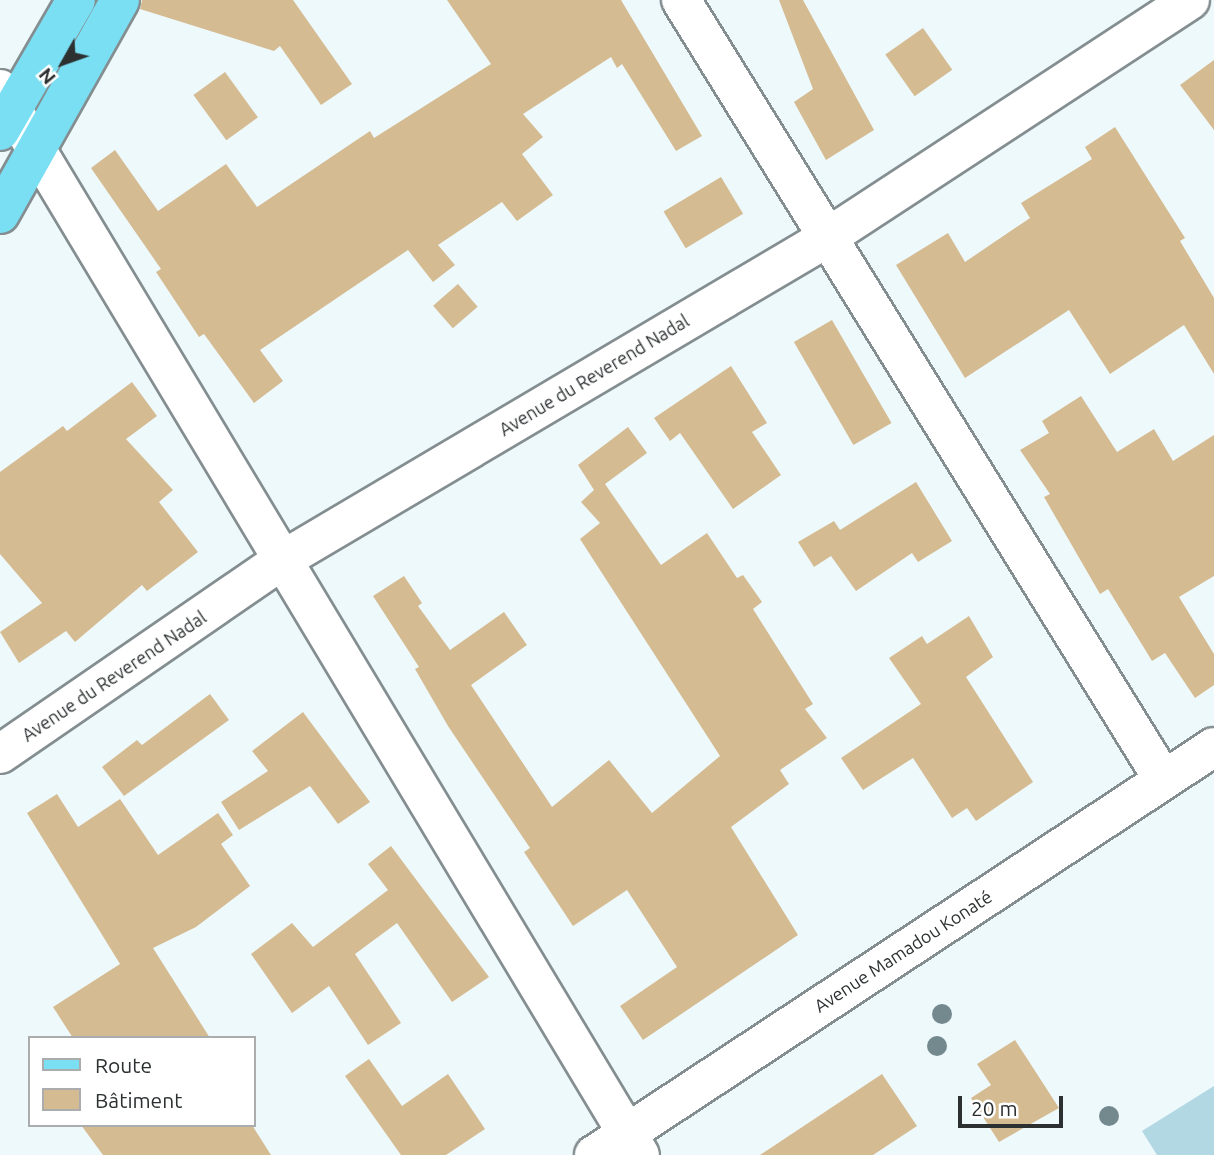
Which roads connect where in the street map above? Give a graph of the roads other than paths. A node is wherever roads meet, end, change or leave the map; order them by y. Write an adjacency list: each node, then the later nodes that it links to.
1 (76, 0): 5 (main road)
2 (120, 0): 6 (main road)
3 (681, 0): 8 (street)
4 (1190, 0): 8 (street, Avenue du Reverend Nadal)
5 (4, 109): 6 (street)
6 (37, 149): 7 (main road); 9 (street)
7 (0, 214)
8 (825, 239): 9 (street, Avenue du Reverend Nadal); 12 (street)
9 (284, 559): 11 (street, Avenue du Reverend Nadal); 13 (street)
10 (1214, 747): 12 (street, Avenue Mamadou Konaté)
11 (0, 754)
12 (1163, 779): 13 (street, Avenue Mamadou Konaté)
13 (634, 1144): 14 (street, Avenue Mamadou Konaté)
14 (593, 1155)

